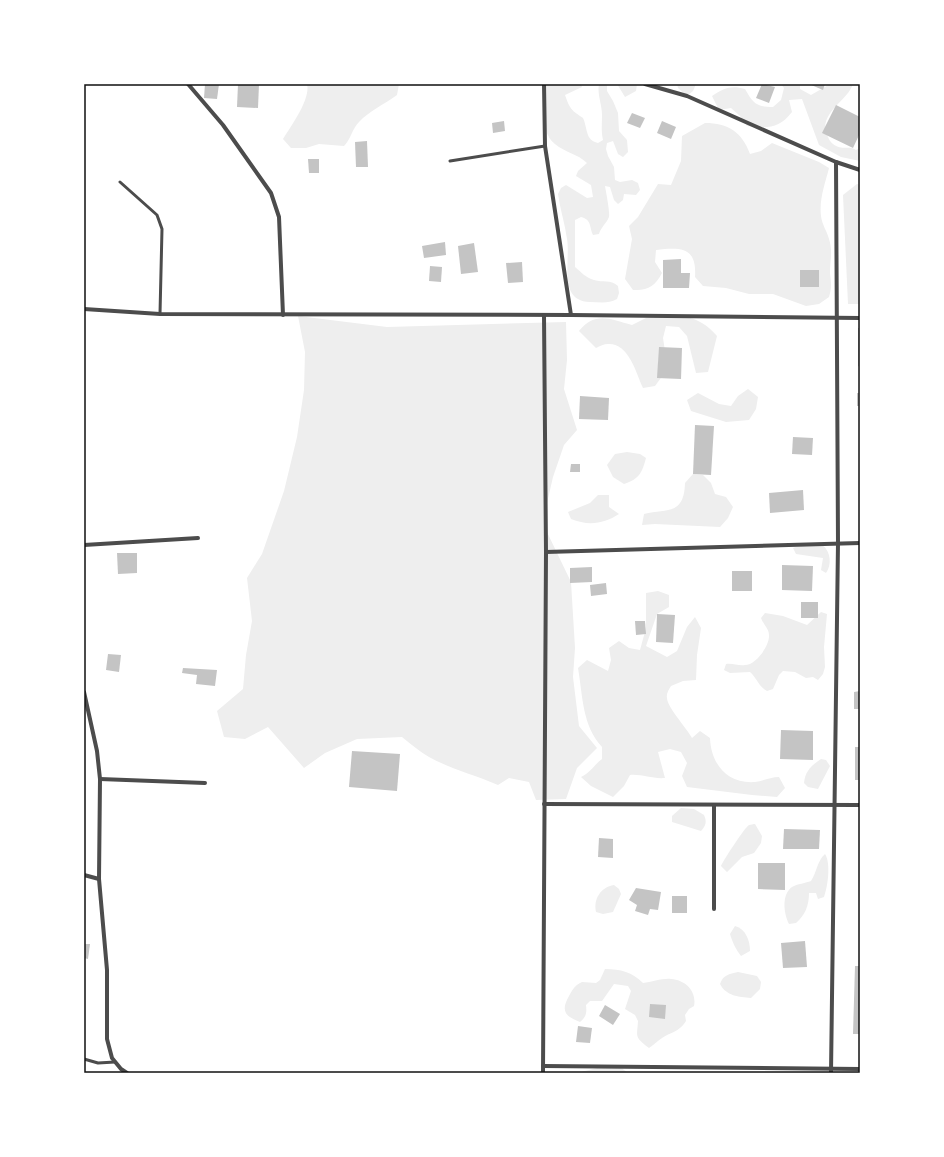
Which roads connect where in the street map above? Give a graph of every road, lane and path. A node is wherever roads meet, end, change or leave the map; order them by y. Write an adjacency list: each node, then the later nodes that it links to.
1 (188, 84): 11 (street)
2 (544, 84): 4 (street)
3 (645, 84): 6 (street)
4 (545, 146): 5 (lane); 13 (street)
5 (450, 161)
6 (836, 162): 7 (street); 14 (street)
7 (860, 170)
8 (120, 182): 10 (lane)
9 (84, 309): 10 (street)
10 (160, 314): 11 (street)
11 (283, 315): 12 (street)
12 (544, 315): 13 (street); 20 (street)
13 (571, 315): 14 (street)
14 (837, 318): 15 (street); 17 (street)
15 (860, 318)
16 (198, 538): 19 (street)
17 (838, 543): 18 (street); 20 (street); 26 (street)
18 (860, 543)
19 (84, 545)
20 (546, 552): 24 (street)
21 (84, 692): 22 (street)
22 (100, 779): 23 (street); 29 (street)
23 (205, 783)
24 (544, 804): 25 (street); 33 (street)
25 (714, 805): 26 (street); 30 (street)
26 (835, 805): 27 (street); 35 (street)
27 (860, 805)
28 (84, 875): 29 (street)
29 (100, 879): 32 (street)
30 (714, 909)
31 (84, 1059): 32 (lane)
32 (116, 1062): 36 (street)
33 (543, 1066): 35 (street); 37 (street)
34 (860, 1069): 35 (street)
35 (831, 1071)
36 (127, 1073)
37 (543, 1073)

